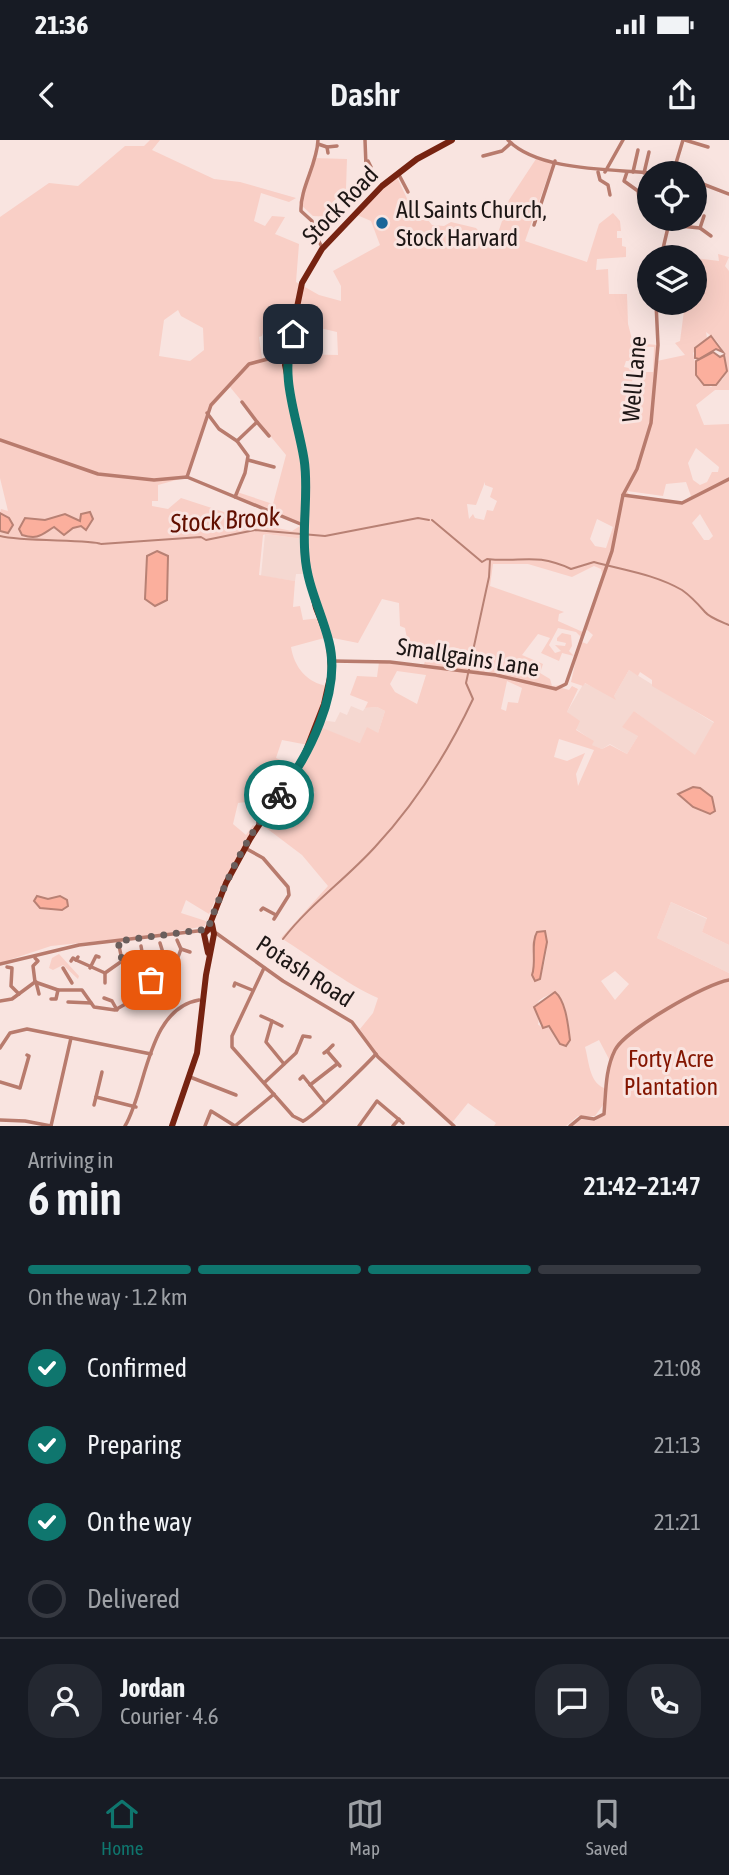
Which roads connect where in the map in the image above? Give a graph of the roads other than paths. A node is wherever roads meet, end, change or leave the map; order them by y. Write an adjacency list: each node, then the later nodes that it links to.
1 (365, 140): 15 (street)
2 (452, 140): 24 (main road, Stock Road)
3 (623, 140): 19 (street)
4 (684, 140): 9 (street); 17 (street)
5 (318, 142): 8 (street); 34 (street)
6 (509, 142): 13 (street); 14 (street)
7 (337, 146): 8 (street)
8 (327, 147): 12 (street)
9 (708, 147)
10 (638, 150): 22 (street)
11 (649, 152): 16 (street)
12 (328, 153)
13 (484, 156)
14 (555, 160): 18 (street); 31 (street)
15 (368, 161)
16 (647, 161)
17 (677, 161)
18 (598, 172): 19 (street); 30 (street)
19 (605, 172): 20 (street)
20 (621, 172): 21 (street); 25 (street)
21 (627, 172): 22 (street); 25 (street)
22 (634, 172): 23 (street)
23 (637, 172)
24 (398, 173): 28 (street); 34 (main road, Stock Road)
25 (624, 179): 27 (street)
26 (707, 185): 29 (street)
27 (637, 190)
28 (408, 192)
29 (729, 193)
30 (610, 195)
31 (534, 225)
32 (704, 231): 33 (street)
33 (711, 236)
34 (322, 249): 36 (main road, Stock Road)
35 (657, 315): 47 (street, Well Lane)
36 (287, 354): 38 (street); 49 (main road, Stock Road)
37 (242, 402): 39 (street)
38 (207, 413): 42 (street); 45 (street)
39 (257, 422): 40 (street); 42 (street)
40 (269, 436)
41 (0, 440): 45 (street)
42 (237, 441): 43 (street)
43 (248, 460): 44 (street); 48 (street)
44 (274, 467)
45 (187, 477): 48 (street)
46 (729, 479): 47 (street)
47 (623, 495): 50 (street, Smallgains Lane)
48 (235, 497): 49 (street)
49 (304, 532): 50 (main road, Stock Road)
50 (332, 661): 51 (main road, Stock Road)
51 (245, 848): 52 (street); 53 (main road, Stock Road)
52 (263, 908)
53 (209, 934): 55 (street, Potash Road); 73 (street, Potash Road); 107 (main road, Stock Road)
54 (177, 940): 58 (street)
55 (118, 941): 66 (street); 68 (street)
56 (160, 943): 63 (street)
57 (141, 946): 60 (street)
58 (181, 949): 59 (street); 67 (street)
59 (190, 952)
60 (142, 953): 61 (street); 74 (street)
61 (148, 953)
62 (97, 955): 72 (street)
63 (164, 956): 67 (street); 70 (street)
64 (38, 959): 77 (street)
65 (75, 959): 72 (street)
66 (122, 960): 74 (street); 75 (street)
67 (176, 961): 74 (street)
68 (0, 964)
69 (11, 966): 83 (street)
70 (156, 966)
71 (63, 968): 78 (street)
72 (90, 968): 75 (street)
73 (264, 968): 82 (street); 102 (street, Potash Road)
74 (140, 972): 91 (street)
75 (105, 973): 79 (street)
76 (729, 979): 131 (street)
77 (36, 982): 81 (street); 83 (street); 84 (street)
78 (72, 983)
79 (106, 983)
80 (235, 983): 82 (street)
81 (58, 990): 86 (street); 90 (street)
82 (252, 990): 108 (street)
83 (19, 994): 88 (street)
84 (39, 994)
85 (104, 998): 91 (street)
86 (55, 1000)
87 (199, 1000): 101 (street)
88 (0, 1001)
89 (68, 1002): 90 (street)
90 (90, 1003): 91 (street)
91 (117, 1010)
92 (261, 1016): 93 (street)
93 (272, 1021): 94 (street); 104 (street)
94 (282, 1027)
95 (299, 1032): 96 (street)
96 (303, 1036): 97 (street); 104 (street)
97 (310, 1037)
98 (71, 1038): 100 (street); 101 (street); 123 (street)
99 (333, 1045): 110 (street)
100 (0, 1048)
101 (151, 1054): 118 (street)
102 (376, 1054): 116 (street); 130 (street, Potash Road)
103 (29, 1056): 109 (street)
104 (284, 1064): 108 (street)
105 (102, 1072): 115 (street)
106 (302, 1076): 110 (street)
107 (190, 1077): 112 (street); 125 (main road, Stock Road)
108 (265, 1082): 113 (street)
109 (0, 1083)
110 (310, 1085): 116 (street)
111 (233, 1086): 112 (street)
112 (231, 1092): 114 (street)
113 (274, 1094): 122 (street); 127 (street)
114 (236, 1095)
115 (96, 1097): 117 (street); 118 (street)
116 (324, 1102): 122 (street)
117 (94, 1105)
118 (136, 1107): 124 (street)
119 (205, 1108): 120 (street)
120 (211, 1111): 126 (street); 127 (street)
121 (0, 1120): 123 (street)
122 (303, 1123)
123 (51, 1126)
124 (125, 1126)
125 (172, 1126)
126 (205, 1126)
127 (235, 1126)
128 (359, 1126): 129 (street)
129 (393, 1126)
130 (454, 1126)
131 (570, 1126)

